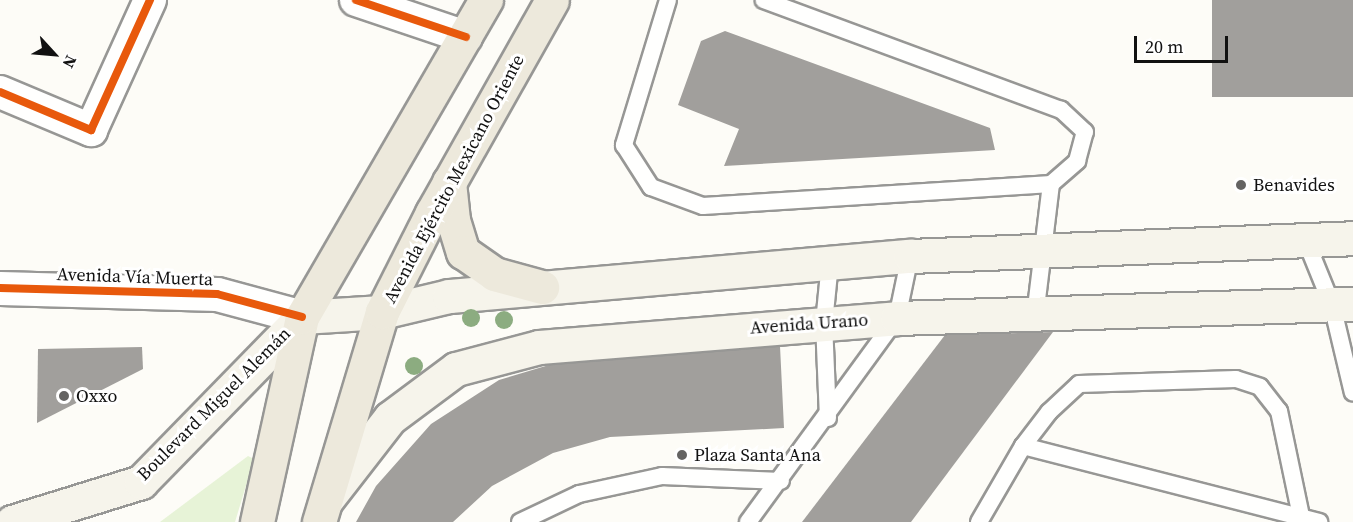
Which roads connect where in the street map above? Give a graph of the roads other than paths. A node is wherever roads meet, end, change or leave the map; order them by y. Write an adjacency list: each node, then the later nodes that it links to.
1 (150, 0): 8 (street)
2 (357, 0): 7 (street)
3 (486, 0): 7 (main road)
4 (552, 0): 9 (main road, Avenida Ejército Mexicano Oriente)
5 (668, 0): 10 (lane)
6 (764, 0): 10 (lane)
7 (466, 37): 21 (main road)
8 (0, 92)
9 (449, 182): 16 (main road); 19 (main road, Avenida Ejército Mexicano Oriente)
10 (1051, 184): 13 (lane)
11 (1353, 238): 12 (main road)
12 (1306, 241): 13 (main road); 18 (lane)
13 (1043, 251): 14 (main road); 20 (lane)
14 (910, 256): 15 (main road); 22 (lane)
15 (830, 262): 16 (main road); 23 (lane)
16 (542, 287): 19 (main road)
17 (0, 288): 21 (street, Avenida Vía Muerta)
18 (1343, 304): 20 (main road, Avenida Urano); 24 (lane)
19 (382, 312): 21 (main road, Boulevard Miguel Alemán); 28 (main road, Avenida Ejército Mexicano Oriente)
20 (1035, 316): 22 (main road, Avenida Urano)
21 (302, 317): 30 (main road, Boulevard Miguel Alemán); 31 (main road)
22 (897, 318): 23 (main road, Avenida Urano); 25 (lane)
23 (824, 323): 25 (lane); 28 (main road, Avenida Urano)
24 (1353, 393)
25 (828, 418): 27 (lane)
26 (1023, 446): 29 (lane); 29 (lane); 34 (lane)
27 (781, 481): 32 (lane); 33 (lane)
28 (318, 515)
29 (1300, 516): 35 (lane)
30 (12, 522)
31 (257, 522)
32 (520, 522)
33 (747, 522)
34 (978, 522)
35 (1320, 522)

